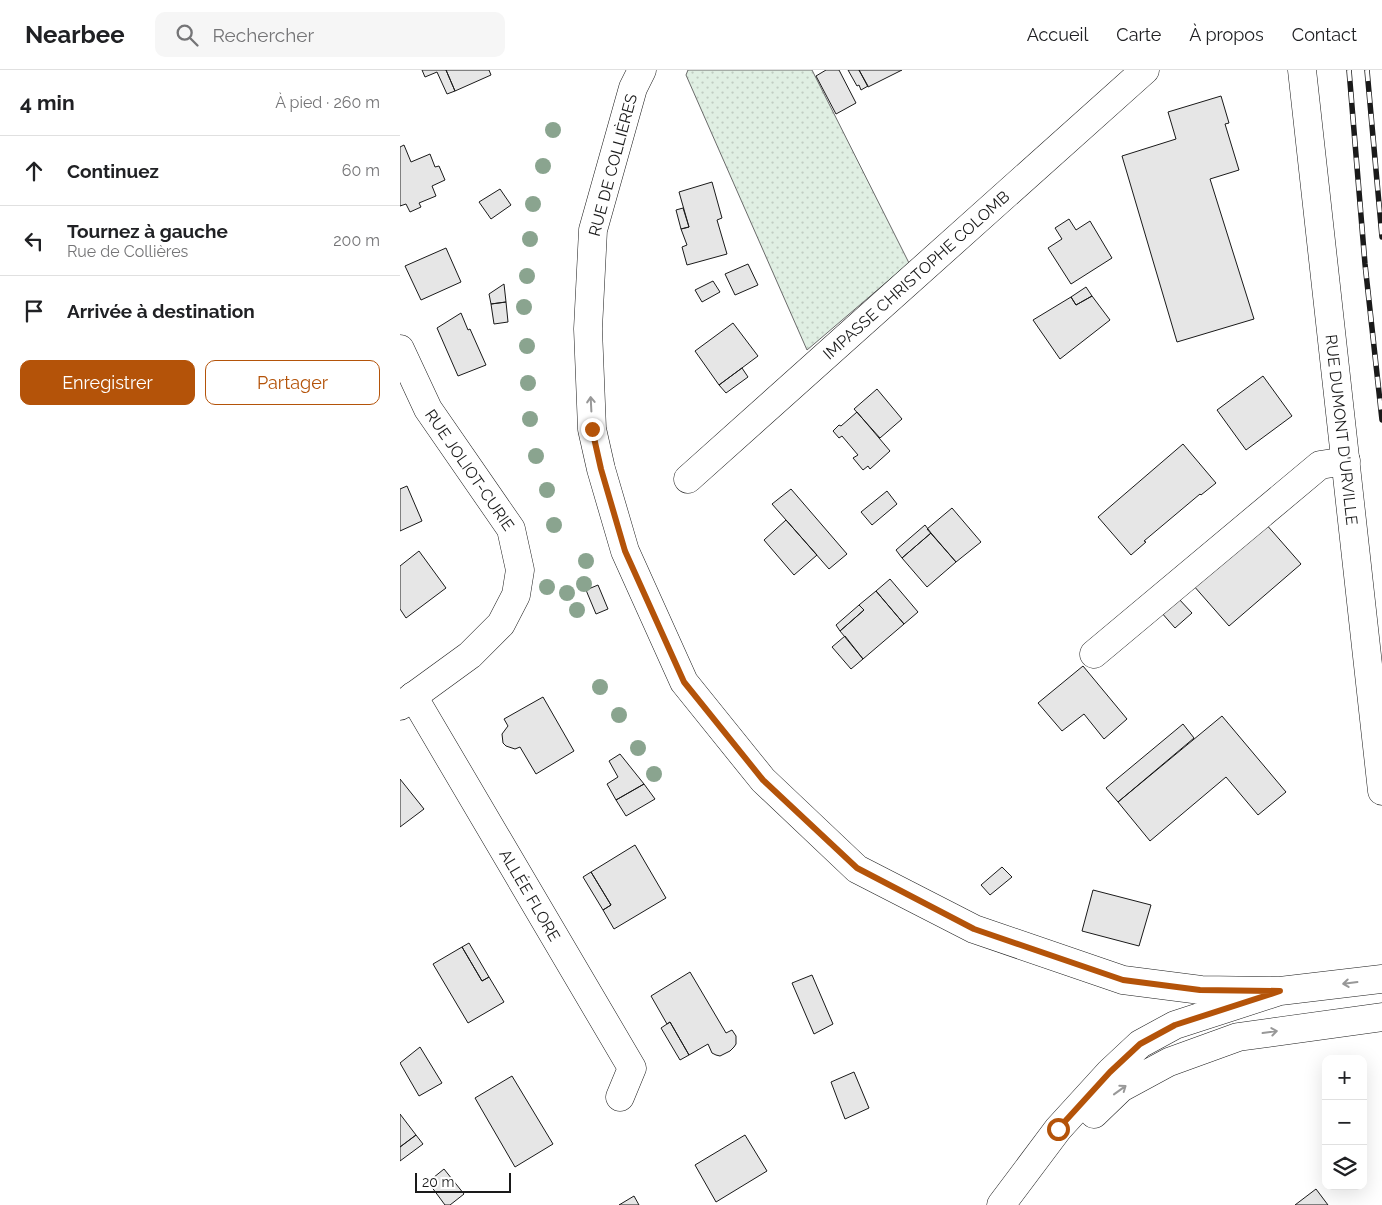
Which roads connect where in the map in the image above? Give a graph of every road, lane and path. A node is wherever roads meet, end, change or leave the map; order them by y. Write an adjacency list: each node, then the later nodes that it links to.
1 (642, 70): 11 (main road, RUE DE COLLIÈRES, one-way to 1)
2 (1145, 70): 6 (main road, IMPASSE CHRISTOPHE COLOMB)
3 (1302, 70): 5 (main road, RUE DUMONT D'URVILLE)
4 (400, 349): 8 (main road, RUE JOLIOT-CURIE)
5 (1346, 461): 7 (main road); 9 (main road, RUE DUMONT D'URVILLE)
6 (688, 479)
7 (1094, 654)
8 (406, 701): 13 (main road, ALLÉE FLORE)
9 (1382, 791)
10 (1382, 979): 11 (main road, one-way to 11)
11 (1280, 991): 14 (main road)
12 (1382, 1017): 15 (main road, one-way to 12)
13 (620, 1097)
14 (1001, 1205)
15 (1019, 1205)

